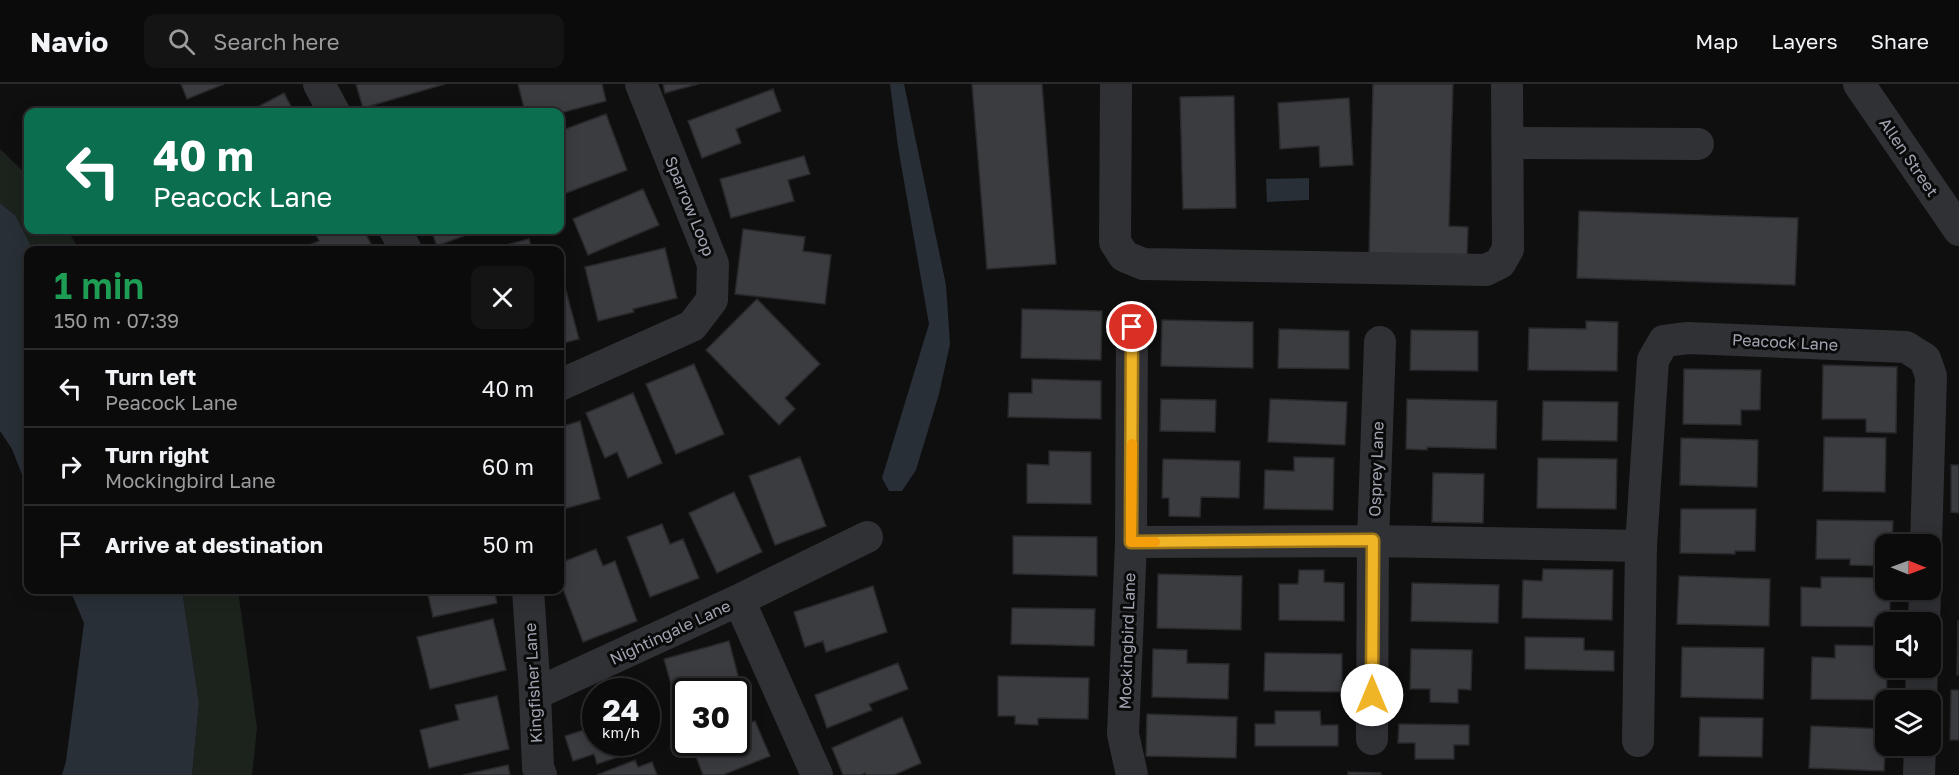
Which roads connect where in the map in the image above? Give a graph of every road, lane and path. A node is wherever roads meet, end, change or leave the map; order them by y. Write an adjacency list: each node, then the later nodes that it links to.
1 (318, 84): 6 (street)
2 (641, 84): 12 (street, Sparrow Loop)
3 (1116, 84): 7 (street)
4 (1507, 84): 7 (street)
5 (1859, 84): 9 (street, Allen Street)
6 (331, 108)
7 (1508, 143): 8 (street)
8 (1698, 144)
9 (1959, 230)
10 (1132, 327): 16 (street, Mockingbird Lane)
11 (1380, 342): 15 (street, Osprey Lane)
12 (564, 383)
13 (1926, 534): 17 (street, Peacock Lane)
14 (867, 537): 19 (street, Nightingale Lane)
15 (1373, 540): 16 (street); 17 (street); 21 (street, Osprey Lane)
16 (1131, 542): 26 (street, Mockingbird Lane)
17 (1641, 546): 22 (street, Peacock Lane)
18 (528, 594): 20 (street, Kingfisher Lane)
19 (739, 600): 20 (street, Nightingale Lane); 25 (street, Nightingale Lane)
20 (535, 694): 24 (street, Kingfisher Lane)
21 (1372, 740)
22 (1638, 741)
23 (1920, 756): 27 (street)
24 (541, 775)
25 (817, 775)
26 (1132, 775)
27 (1919, 775)

